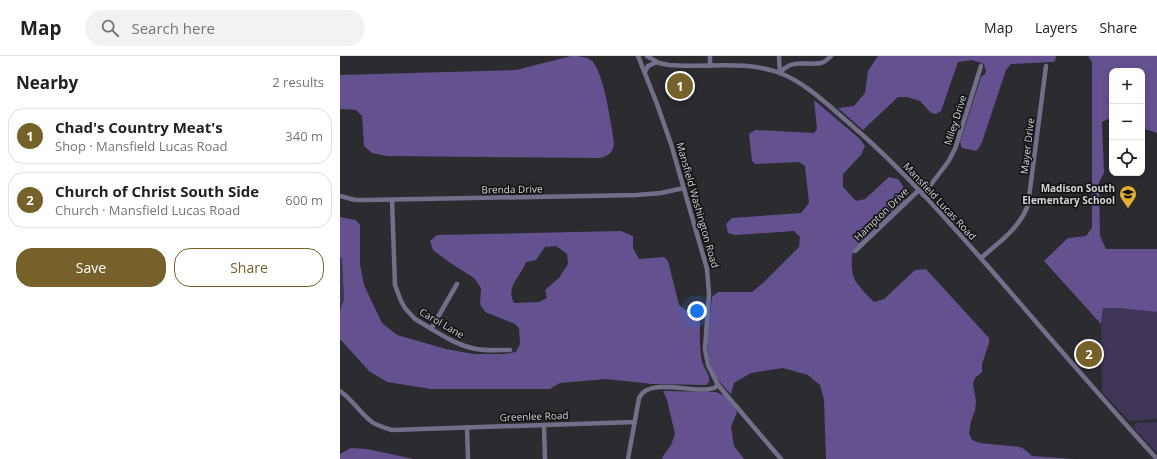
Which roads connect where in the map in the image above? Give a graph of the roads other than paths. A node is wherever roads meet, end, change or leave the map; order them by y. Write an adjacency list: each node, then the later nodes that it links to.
1 (638, 56): 10 (street, Mansfield Washington Road)
2 (710, 56): 7 (street)
3 (779, 56): 11 (street)
4 (831, 56): 11 (street)
5 (649, 57): 6 (street, Mansfield Lucas Road)
6 (656, 62): 7 (street, Mansfield Lucas Road); 10 (street)
7 (710, 66): 11 (street, Mansfield Lucas Road)
8 (981, 66): 14 (street, Miley Drive)
9 (1046, 66): 18 (street, Mayer Drive)
10 (644, 72): 12 (street, Mansfield Washington Road)
11 (780, 73): 13 (street, Mansfield Lucas Road)
12 (684, 188): 16 (street, Brenda Drive); 22 (street, Mansfield Washington Road)
13 (919, 190): 14 (street, Mansfield Lucas Road); 17 (street, Hampton Drive)
14 (923, 195): 18 (street, Mansfield Lucas Road)
15 (340, 196): 16 (street, Brenda Drive)
16 (392, 200): 20 (street, Carol Lane)
17 (855, 251)
18 (981, 258): 31 (street, Mansfield Lucas Road)
19 (457, 284): 20 (street)
20 (431, 329): 21 (street, Carol Lane)
21 (510, 350)
22 (718, 385): 24 (street); 30 (street, Mansfield Washington Road)
23 (340, 390): 26 (street, Greenlee Road)
24 (635, 422): 25 (street, Greenlee Road); 29 (street)
25 (544, 425): 26 (street, Greenlee Road); 28 (street)
26 (467, 427): 27 (street)
27 (468, 459)
28 (545, 459)
29 (628, 459)
30 (781, 459)
31 (1157, 459)

